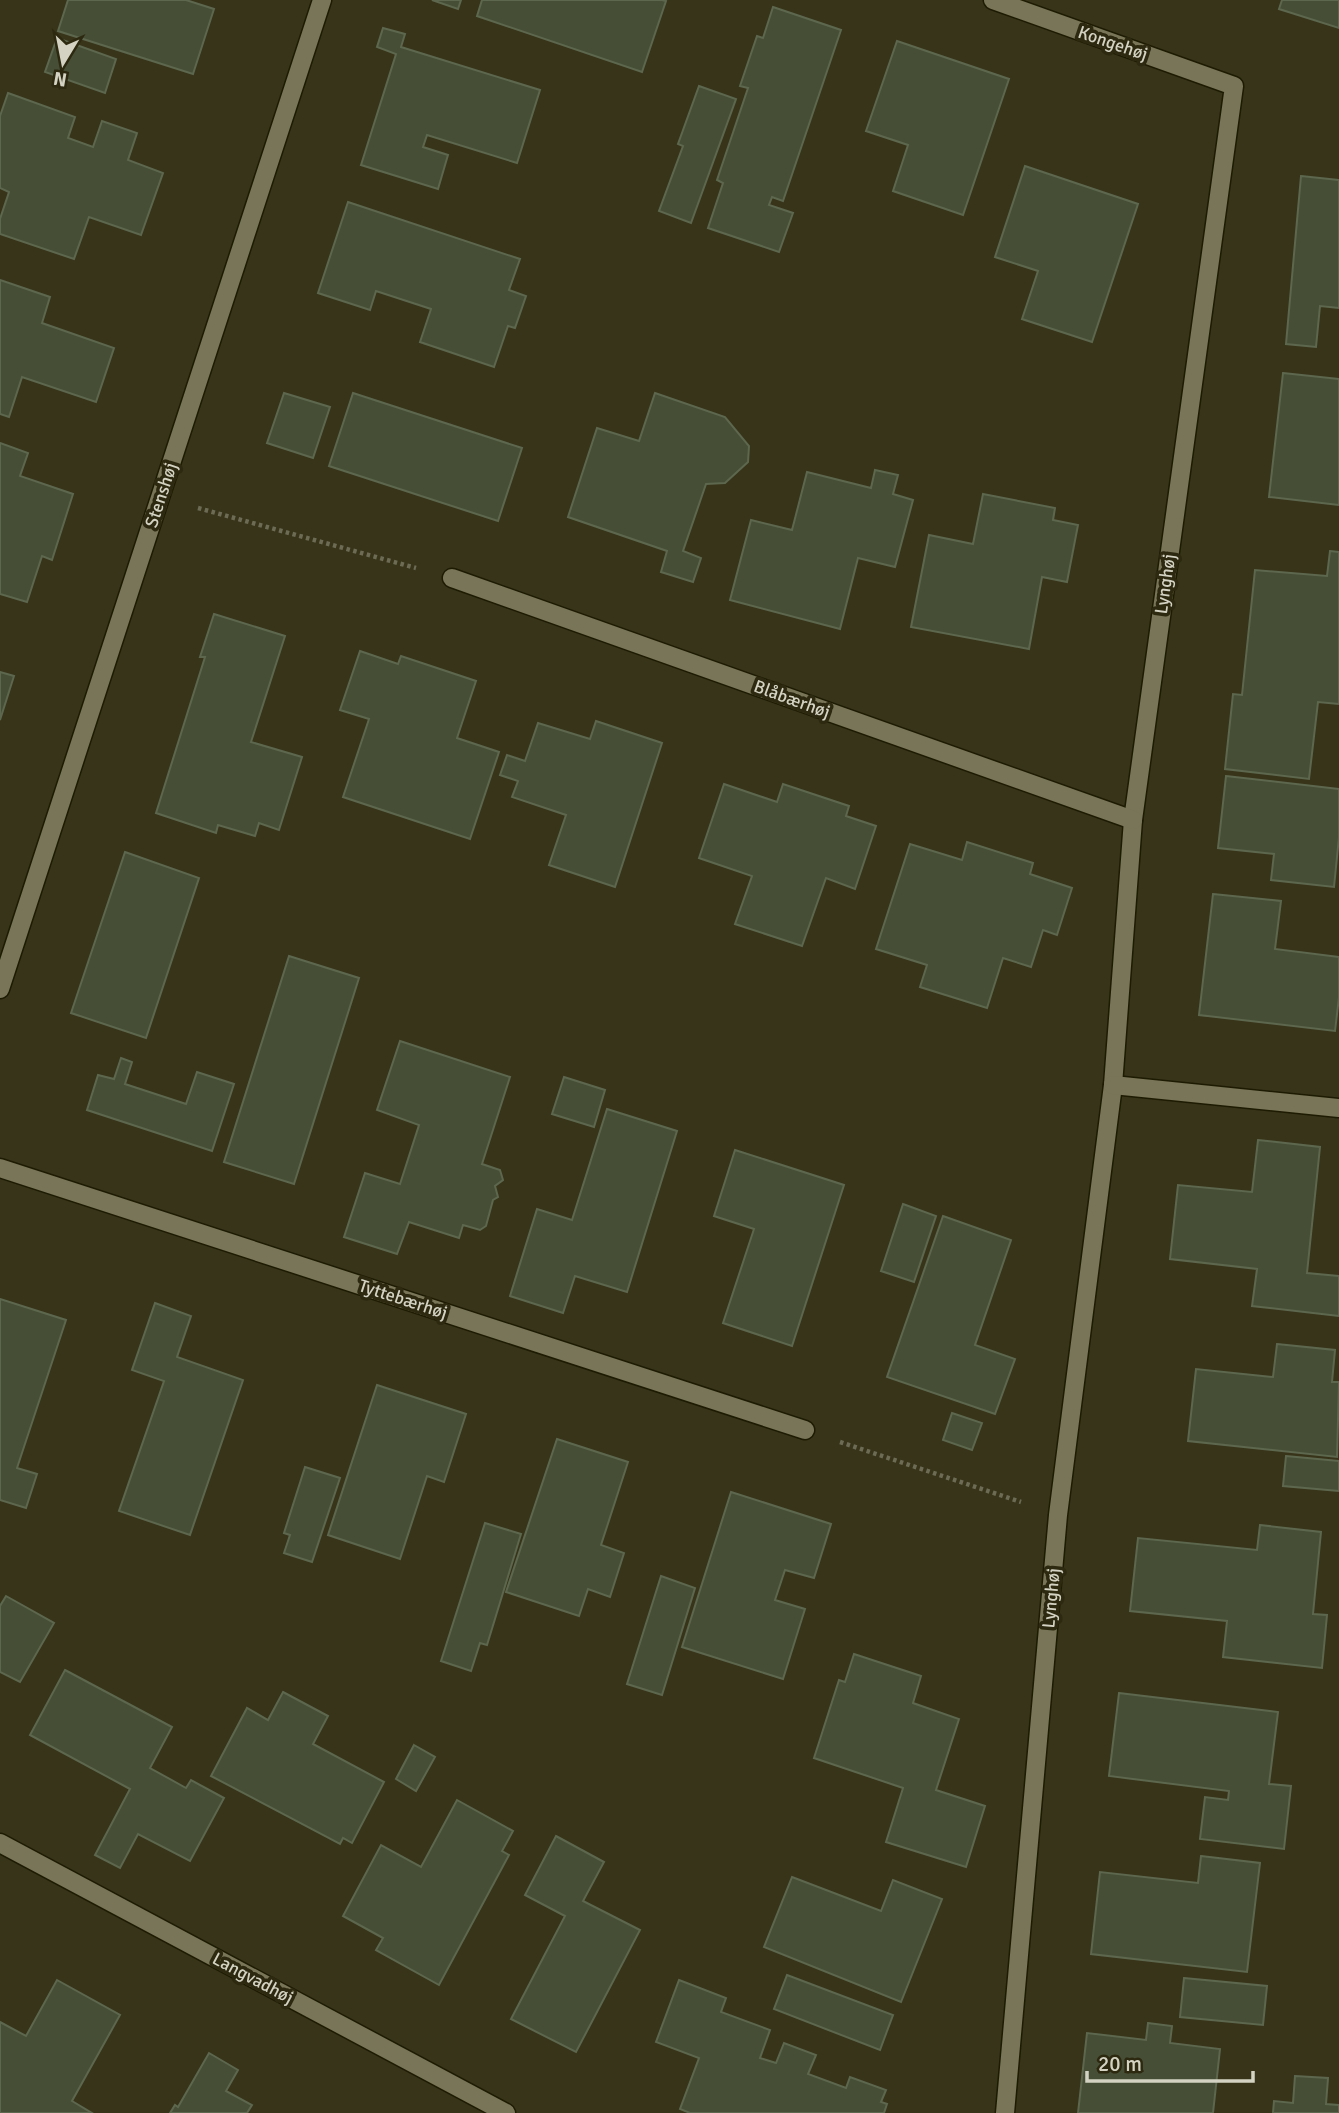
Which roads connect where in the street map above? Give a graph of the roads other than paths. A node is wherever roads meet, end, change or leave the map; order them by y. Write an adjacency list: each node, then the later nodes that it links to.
1 (322, 0): 6 (street, Stenshøj)
2 (993, 0): 3 (street, Kongehøj)
3 (1234, 86): 5 (street, Lynghøj)
4 (452, 579): 5 (street, Blåbærhøj)
5 (1132, 820): 7 (street, Lynghøj)
6 (0, 989)
7 (1114, 1085): 8 (street); 13 (street, Lynghøj)
8 (1339, 1108)
9 (0, 1168): 10 (street, Tyttebærhøj)
10 (805, 1430)
11 (0, 1843): 12 (street, Langvadhøj)
12 (506, 2113)
13 (1005, 2113)

